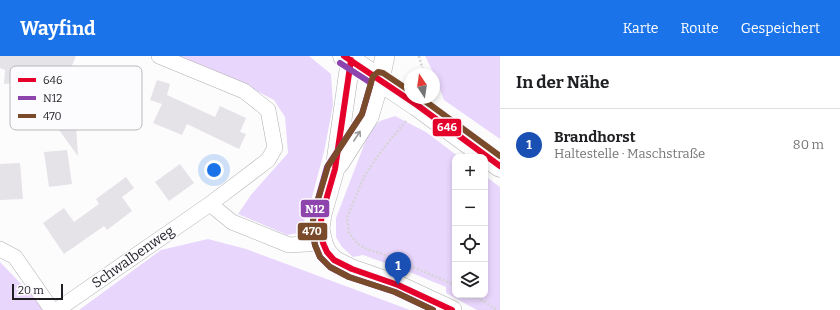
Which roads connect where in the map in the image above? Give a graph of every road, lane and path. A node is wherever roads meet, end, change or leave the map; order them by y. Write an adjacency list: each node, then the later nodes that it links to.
1 (159, 56): 10 (street, Schwalbenweg)
2 (385, 56): 6 (street)
3 (419, 56): 5 (path)
4 (349, 57): 6 (main road); 9 (street)
5 (422, 68)
6 (380, 80): 7 (main road); 9 (street, one-way to 6)
7 (417, 105): 8 (main road); 13 (path)
8 (500, 166)
9 (336, 169): 11 (street)
10 (210, 204): 11 (street); 16 (street, Schwalbenweg)
11 (323, 243): 17 (street)
12 (0, 249): 15 (street)
13 (452, 284)
14 (479, 298): 18 (path)
15 (52, 310)
16 (57, 310)
17 (452, 310)
18 (497, 310)

